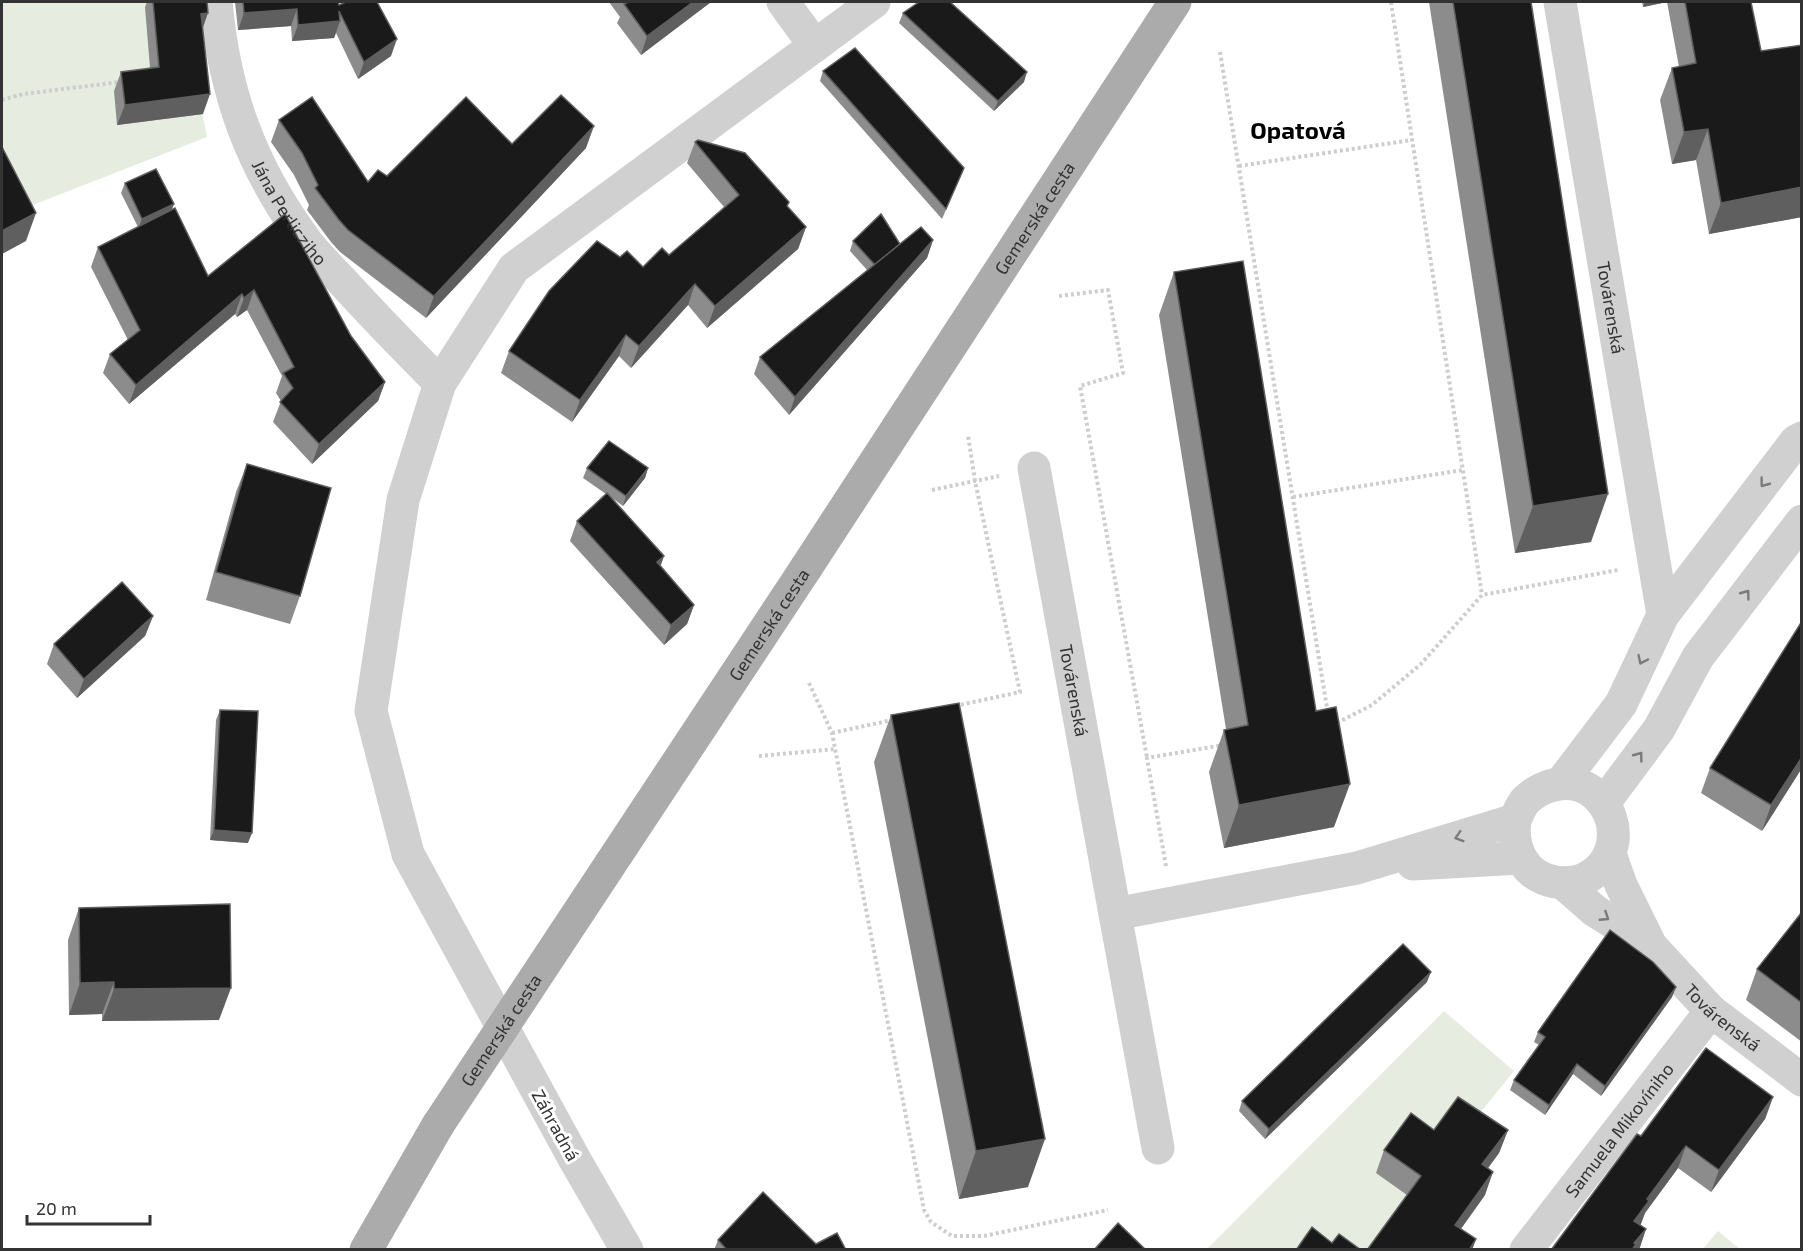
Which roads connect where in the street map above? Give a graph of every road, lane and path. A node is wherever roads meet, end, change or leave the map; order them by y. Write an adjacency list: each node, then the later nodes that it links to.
1 (216, 2): 14 (street, Jána Perlicziho)
2 (783, 2): 7 (street)
3 (874, 2): 7 (street, Gemerská cesta)
4 (1175, 2): 51 (main road, Gemerská cesta, bridge)
5 (1391, 2): 11 (path)
6 (1560, 2): 25 (street, Továrenská)
7 (815, 46): 14 (street, Gemerská cesta)
8 (1220, 52): 12 (path)
9 (124, 81): 10 (path)
10 (2, 100)
11 (1412, 140): 12 (path); 18 (path)
12 (1239, 166): 21 (path)
13 (1059, 296): 35 (path)
14 (440, 383): 46 (street, Gemerská cesta)
15 (968, 435): 19 (path)
16 (1802, 438): 25 (street, one-way to 25)
17 (1035, 468): 19 (path); 44 (street, Továrenská)
18 (1462, 470): 21 (path); 24 (path)
19 (975, 481): 20 (path); 27 (path)
20 (932, 490)
21 (1293, 497): 28 (path)
22 (1802, 521): 37 (street, one-way to 22)
23 (1619, 570): 24 (path)
24 (1482, 595): 30 (path)
25 (1663, 615): 36 (street, one-way to 36)
26 (808, 682): 31 (path)
27 (954, 706)
28 (1329, 715)
29 (898, 718): 31 (path)
30 (1330, 727)
31 (832, 732): 33 (path)
32 (1227, 744): 35 (path)
33 (835, 749): 34 (path); 50 (path)
34 (759, 756)
35 (1147, 758): 42 (path)
36 (1561, 783): 37 (street); 38 (street)
37 (1604, 803): 39 (street, Továrenská)
38 (1515, 820): 40 (street); 41 (street, one-way to 41)
39 (1610, 854): 43 (street); 45 (street, Továrenská)
40 (1520, 858): 41 (street); 43 (street, Továrenská)
41 (1357, 868): 44 (street)
42 (1167, 869)
43 (1563, 883): 45 (street, Továrenská, one-way to 45)
44 (1115, 914): 49 (street, Továrenská)
45 (1651, 946): 47 (street, Továrenská)
46 (488, 999): 52 (street, Záhradná)
47 (1711, 1011): 48 (street, Továrenská); 53 (street, Samuela Mikovíniho)
48 (1802, 1080)
49 (1158, 1148)
50 (1108, 1210)
51 (366, 1250)
52 (627, 1250)
53 (1526, 1250)

